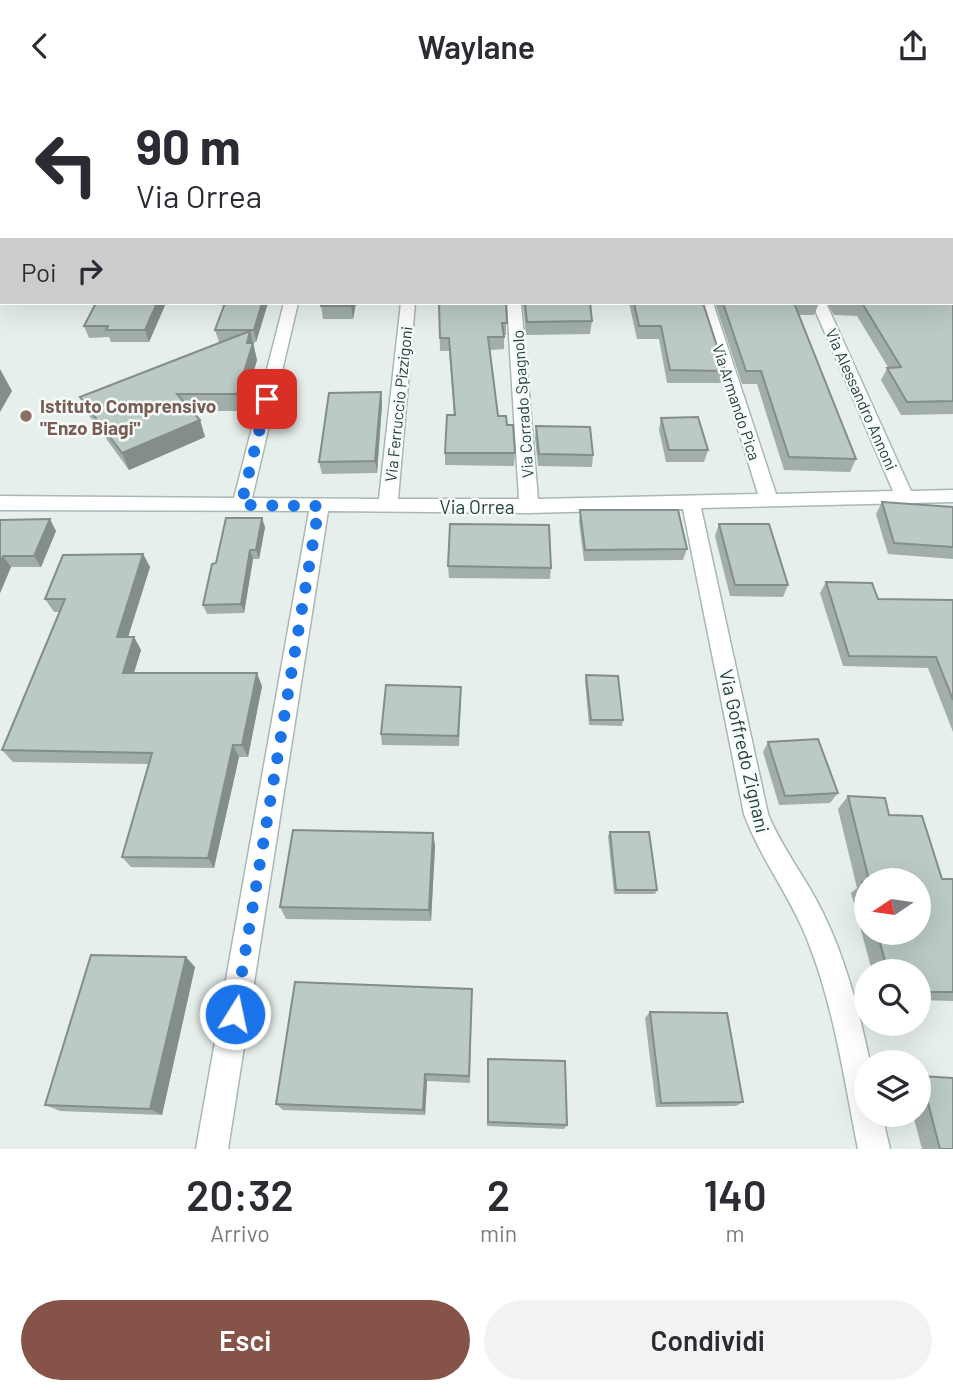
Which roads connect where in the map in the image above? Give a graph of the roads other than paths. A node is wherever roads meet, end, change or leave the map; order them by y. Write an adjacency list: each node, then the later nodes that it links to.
1 (291, 305): 11 (street)
2 (408, 305): 12 (street, Via Ferruccio Pizzigoni)
3 (514, 305): 14 (street, Via Corrado Spagnolo)
4 (707, 305): 8 (street, Via Armando Pica)
5 (821, 305): 6 (street, Via Alessandro Annoni)
6 (904, 496): 7 (street, Via Orrea); 8 (street, Via Orrea)
7 (953, 496)
8 (769, 501): 10 (street, Via Orrea)
9 (0, 503): 11 (street, Via Orrea)
10 (691, 504): 14 (street, Via Orrea); 16 (street, Via Goffredo Zignani)
11 (241, 505): 13 (street, Via Orrea)
12 (388, 505): 13 (street, Via Orrea); 14 (street, Via Orrea)
13 (319, 506): 15 (street)
14 (529, 506)
15 (212, 1149)
16 (874, 1149)

